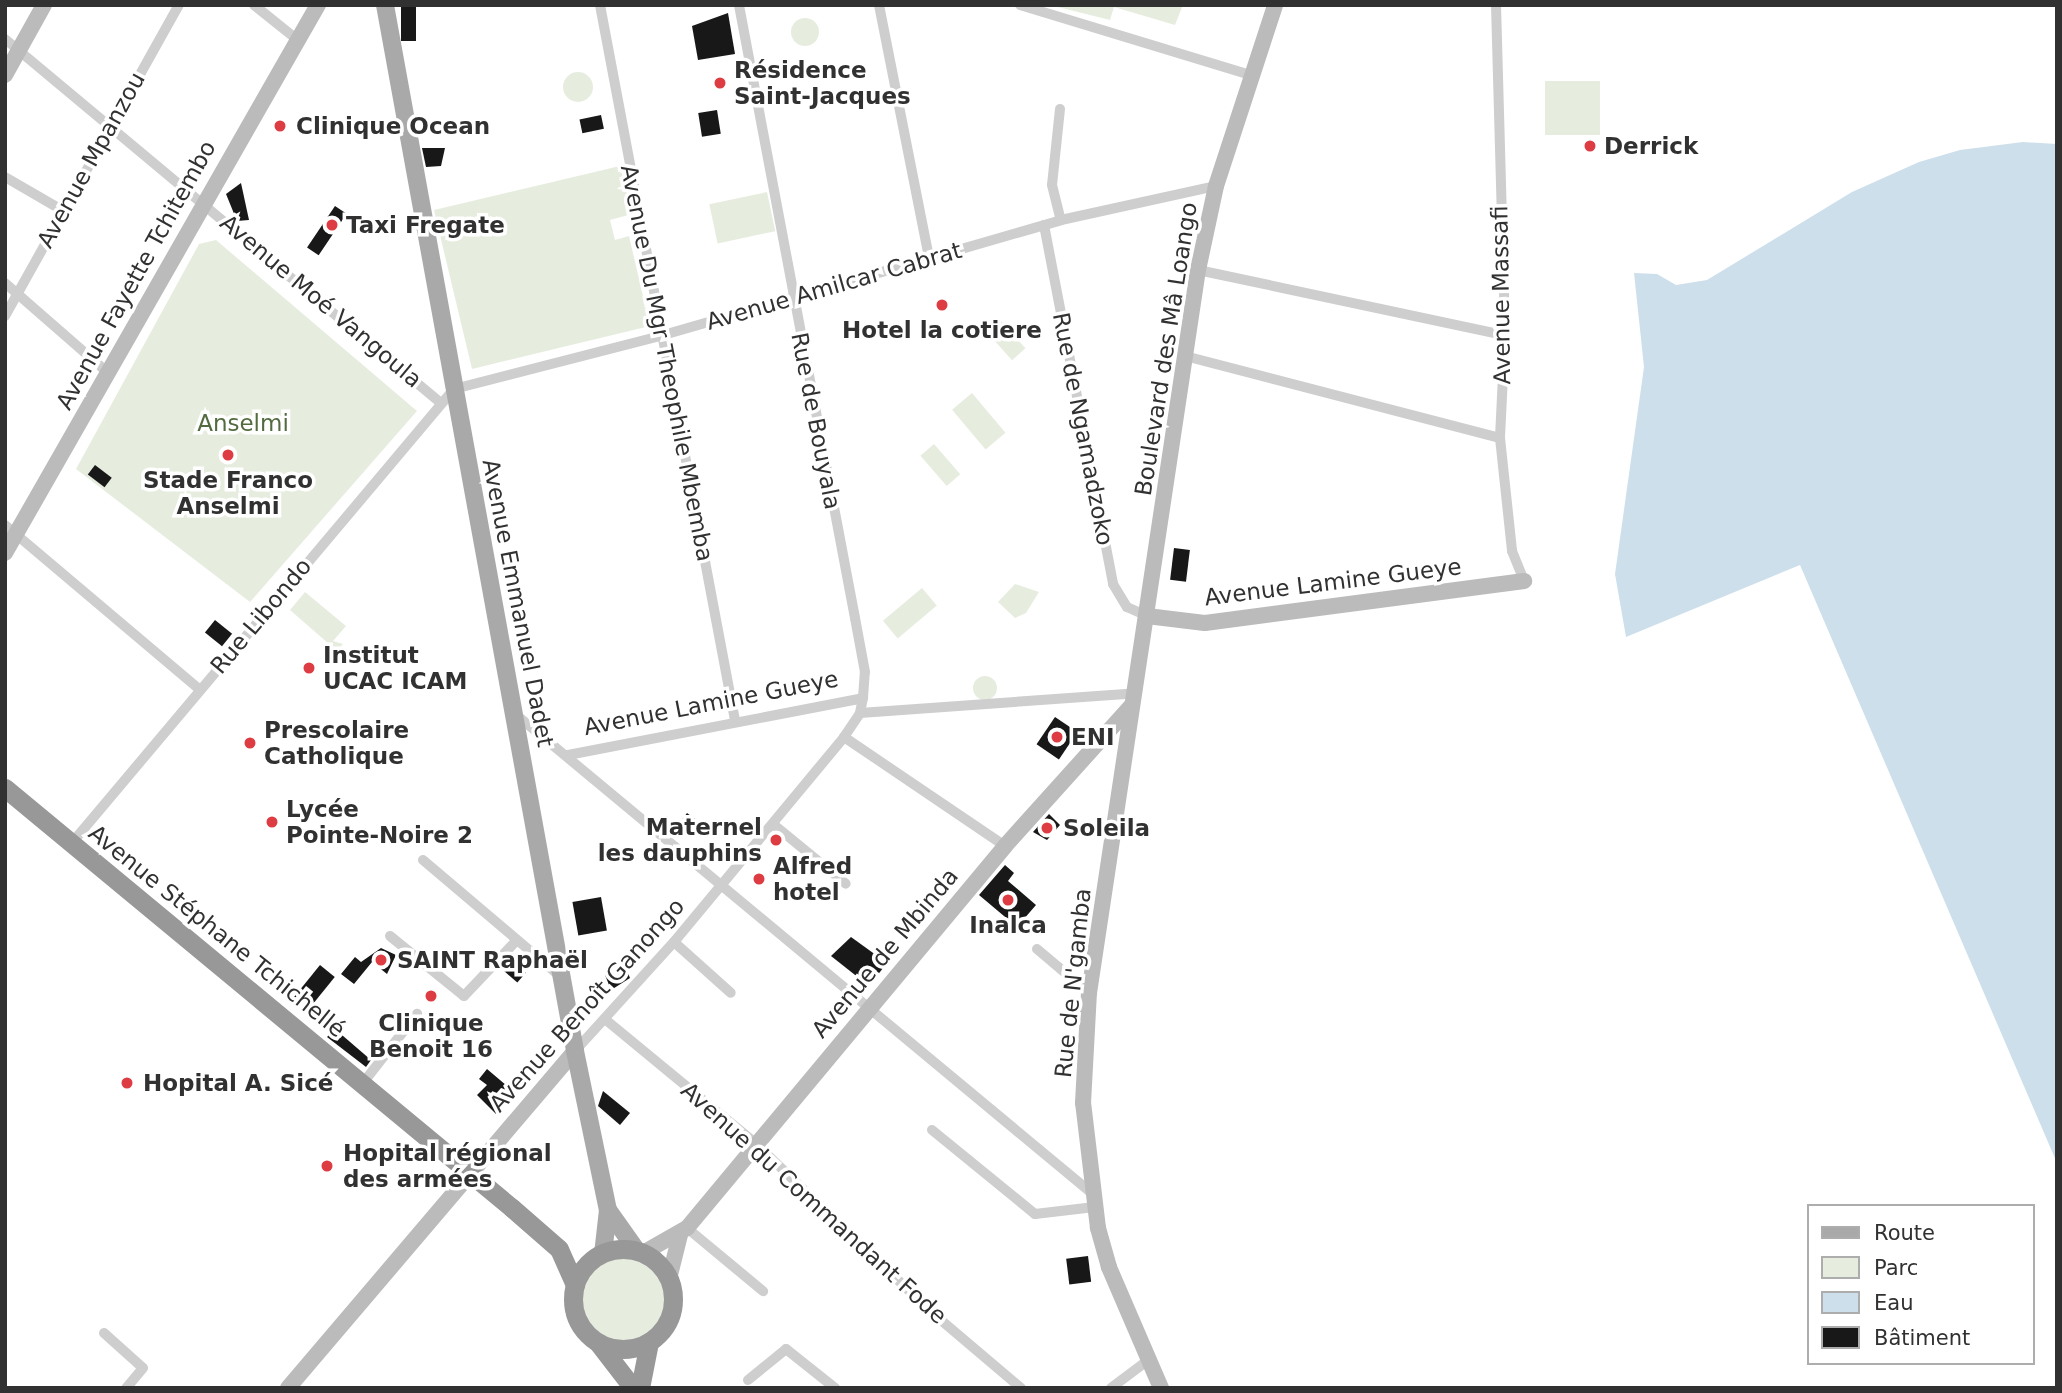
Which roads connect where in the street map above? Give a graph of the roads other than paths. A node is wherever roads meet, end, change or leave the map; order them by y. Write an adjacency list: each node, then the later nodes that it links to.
1 (44, 5): 15 (street)
2 (179, 5): 19 (street, Avenue Mpanzou)
3 (254, 5): 13 (street)
4 (318, 5): 12 (street, Avenue Fayette Tchitembo)
5 (385, 5): 36 (main road, Avenue Emmanuel Dadet)
6 (600, 5): 33 (street, Avenue Du Mgr Theophile Mbemba)
7 (739, 5): 30 (street, Rue de Bouyala)
8 (880, 5): 26 (street)
9 (1020, 5): 17 (street)
10 (1275, 5): 17 (street, Boulevard des Mâ Loango)
11 (1496, 5): 32 (street, Avenue Massafi)
12 (306, 13): 13 (street, Avenue Fayette Tchitembo)
13 (295, 38): 22 (street, Avenue Fayette Tchitembo)
14 (5, 39): 15 (street, Avenue Moé Vangoula)
15 (19, 51): 16 (street); 19 (street, Avenue Moé Vangoula)
16 (5, 75)
17 (1250, 75): 21 (street, Boulevard des Mâ Loango)
18 (1060, 109): 24 (street)
19 (107, 126): 22 (street, Avenue Moé Vangoula); 23 (street, Avenue Mpanzou)
20 (5, 177): 23 (street)
21 (1216, 186): 24 (street, Avenue Amilcar Cabrat); 27 (street, Boulevard des Mâ Loango)
22 (203, 202): 35 (street, Avenue Fayette Tchitembo); 37 (street, Avenue Moé Vangoula)
23 (62, 210): 29 (street, Avenue Mpanzou)
24 (1061, 220): 25 (street, Avenue Amilcar Cabrat)
25 (1044, 225): 26 (street, Avenue Amilcar Cabrat); 42 (street, Rue de Ngamadzoko)
26 (929, 258): 30 (street, Avenue Amilcar Cabrat)
27 (1198, 270): 32 (street); 34 (street, Boulevard des Mâ Loango)
28 (5, 283): 29 (street)
29 (18, 293): 31 (street, Avenue Mpanzou); 35 (street)
30 (792, 298): 33 (street, Avenue Amilcar Cabrat); 44 (street, Rue de Bouyala)
31 (5, 316)
32 (1504, 335): 38 (street, Avenue Massafi)
33 (660, 336): 36 (street, Avenue Amilcar Cabrat); 48 (street, Avenue Du Mgr Theophile Mbemba)
34 (1185, 356): 38 (street); 42 (street, Boulevard des Mâ Loango)
35 (107, 372): 39 (street, Avenue Fayette Tchitembo)
36 (454, 389): 37 (street, Rue Libondo); 46 (main road, Avenue Emmanuel Dadet)
37 (441, 403): 43 (street, Rue Libondo)
38 (1500, 438): 41 (street, Avenue Massafi)
39 (11, 529): 40 (street, Avenue Fayette Tchitembo); 43 (street)
40 (5, 553)
41 (1524, 581): 42 (street, Avenue Lamine Gueye)
42 (1147, 616): 45 (street, Boulevard des Mâ Loango)
43 (199, 689): 53 (street, Rue Libondo)
44 (863, 698): 47 (street, Rue de Bouyala); 48 (street, Avenue Lamine Gueye)
45 (1133, 699): 47 (street, Avenue Lamine Gueye); 54 (street, Avenue de Mbinda); 64 (street, Rue de N'gamba)
46 (514, 713): 50 (street); 62 (main road, Avenue Emmanuel Dadet)
47 (860, 713): 49 (street, Avenue Benoît Ganongo)
48 (735, 720): 50 (street, Avenue Lamine Gueye)
49 (844, 737): 52 (street, Avenue Benoît Ganongo); 54 (street)
50 (568, 755): 57 (street)
51 (5, 788): 53 (highway, Avenue Stéphane Tchichellé)
52 (772, 824): 56 (street); 57 (street, Avenue Benoît Ganongo)
53 (71, 845): 69 (highway, Avenue Stéphane Tchichellé)
54 (1005, 846): 65 (street, Avenue de Mbinda)
55 (423, 860): 59 (street)
56 (846, 884)
57 (723, 885): 60 (street, Avenue Benoît Ganongo); 65 (street)
58 (390, 936): 59 (street)
59 (516, 941): 62 (street)
60 (674, 942): 63 (street); 67 (street, Avenue Benoît Ganongo)
61 (1037, 949): 64 (street)
62 (562, 978): 68 (main road, Avenue Emmanuel Dadet)
63 (731, 993)
64 (1089, 993): 73 (street, Rue de N'gamba)
65 (868, 1008): 71 (street, Avenue de Mbinda); 73 (street)
66 (416, 1014): 69 (street)
67 (606, 1020): 68 (street, Avenue Benoît Ganongo); 71 (street, Avenue du Commandant Fode)
68 (576, 1051): 72 (street, Avenue Benoît Ganongo); 74 (main road, Avenue Emmanuel Dadet)
69 (363, 1083): 72 (highway, Avenue Stéphane Tchichellé)
70 (932, 1130): 73 (street)
71 (754, 1142): 75 (street, Avenue de Mbinda); 92 (street, Avenue du Commandant Fode)
72 (470, 1171): 76 (highway, Avenue Stéphane Tchichellé); 88 (street, Avenue Benoît Ganongo)
73 (1095, 1201): 85 (street, Rue de N'gamba)
74 (608, 1210): 77 (main road, Avenue Emmanuel Dadet); 78 (main road, Avenue Emmanuel Dadet)
75 (683, 1231): 77 (street, Avenue de Mbinda); 79 (street, Avenue de Mbinda); 81 (street)
76 (559, 1249): 78 (highway, Avenue Stéphane Tchichellé); 80 (highway, Avenue Stéphane Tchichellé)
77 (640, 1252): 78 (highway); 79 (highway)
78 (599, 1256): 80 (highway)
79 (669, 1279): 83 (highway)
80 (575, 1285): 84 (highway)
81 (763, 1291)
82 (104, 1333): 87 (street)
83 (649, 1342): 84 (highway); 90 (highway)
84 (598, 1343): 89 (highway)
85 (1147, 1360): 93 (street); 94 (street, Rue de N'gamba)
86 (748, 1380): 91 (street)
87 (126, 1388)
88 (288, 1388)
89 (633, 1388)
90 (640, 1388)
91 (835, 1388)
92 (1021, 1388)
93 (1111, 1388)
94 (1161, 1388)

